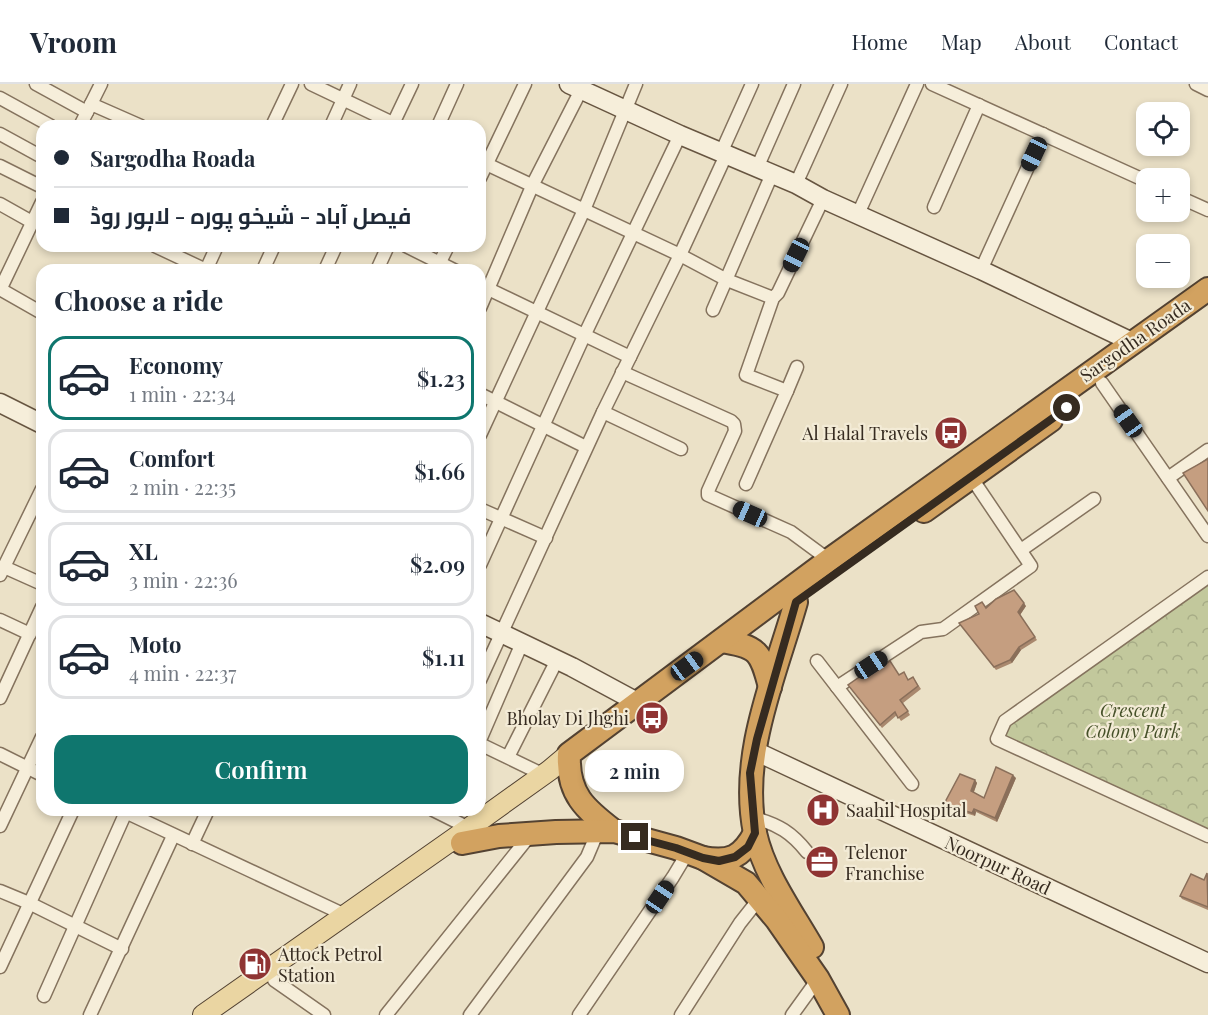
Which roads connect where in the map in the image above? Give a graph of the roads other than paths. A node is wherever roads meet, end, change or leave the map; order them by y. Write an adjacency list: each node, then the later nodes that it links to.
1 (36, 84): 21 (street)
2 (100, 84): 21 (street)
3 (292, 84): 26 (street)
4 (311, 84): 19 (street)
5 (351, 84): 19 (street)
6 (412, 84): 29 (street)
7 (458, 84): 30 (street)
8 (525, 84): 36 (street)
9 (636, 84): 22 (street)
10 (752, 84): 35 (street)
11 (794, 84): 39 (street)
12 (841, 84): 43 (street)
13 (917, 84): 51 (street)
14 (932, 84): 20 (street)
15 (1196, 84): 17 (street)
16 (575, 87): 22 (street); 42 (street)
17 (1208, 90)
18 (0, 98): 23 (street)
19 (344, 99): 27 (street); 28 (street)
20 (979, 105): 32 (street); 47 (street)
21 (89, 108): 24 (street); 25 (street)
22 (626, 110): 33 (street); 48 (street)
23 (40, 120)
24 (83, 120)
25 (124, 120)
26 (275, 120)
27 (334, 120)
28 (385, 120)
29 (397, 120)
30 (441, 120)
31 (0, 134): 34 (street)
32 (1043, 134): 40 (street); 59 (street)
33 (680, 135): 35 (street); 53 (street)
34 (36, 154)
35 (723, 154): 39 (street); 56 (street)
36 (486, 156)
37 (486, 163): 42 (street)
38 (0, 166): 41 (street)
39 (765, 171): 43 (street); 60 (street)
40 (1136, 177)
41 (36, 184)
42 (533, 184): 48 (street); 61 (street)
43 (796, 184): 44 (street)
44 (823, 198): 51 (street); 65 (street)
45 (1190, 202): 49 (street)
46 (0, 204): 52 (street)
47 (934, 207)
48 (584, 210): 53 (street); 69 (street)
49 (1208, 210)
50 (36, 214): 52 (street)
51 (858, 214): 59 (street)
52 (32, 222): 64 (street)
53 (634, 233): 56 (street); 70 (street)
54 (168, 252): 57 (street)
55 (416, 252): 58 (street)
56 (680, 255): 60 (street); 72 (street)
57 (193, 264)
58 (435, 264)
59 (981, 270): 71 (street)
60 (727, 280): 65 (street); 68 (street)
61 (486, 283)
62 (486, 288): 69 (street)
63 (1208, 289): 71 (highway, Sargodha Roada)
64 (0, 290): 67 (street)
65 (773, 298): 76 (street)
66 (1208, 307): 75 (highway, Sargodha Roada)
67 (36, 310)
68 (713, 310)
69 (537, 312): 70 (street); 78 (street)
70 (584, 336): 72 (street); 83 (street)
71 (1132, 342): 98 (highway, Sargodha Roada)
72 (630, 357): 74 (street)
73 (797, 367): 76 (street)
74 (622, 372): 80 (street); 98 (street)
75 (1102, 383): 87 (highway, Sargodha Roada); 88 (street)
76 (787, 391): 89 (street)
77 (486, 397): 78 (street)
78 (495, 402): 82 (street); 83 (street)
79 (0, 403): 81 (street)
80 (603, 412): 84 (street); 85 (street)
81 (36, 421)
82 (486, 422)
83 (544, 425): 84 (street); 93 (street)
84 (586, 447): 95 (street)
85 (681, 449)
86 (1208, 450): 88 (street)
87 (971, 477): 96 (street); 102 (highway, Sargodha Roada)
88 (1168, 478): 94 (street)
89 (746, 484)
90 (1095, 500): 96 (street)
91 (36, 501): 99 (street)
92 (486, 512): 93 (street)
93 (501, 518): 95 (street); 97 (street)
94 (1208, 536)
95 (546, 538): 106 (street)
96 (1021, 550): 114 (street)
97 (486, 552)
98 (829, 560): 108 (highway, Sargodha Roada)
99 (2, 571): 101 (street)
100 (1208, 577): 139 (street)
101 (36, 582)
102 (796, 602): 108 (highway, Sargodha Roada); 113 (highway)
103 (0, 620): 105 (street)
104 (486, 626): 106 (street)
105 (34, 633): 112 (street)
106 (502, 634): 107 (street); 111 (street)
107 (522, 643): 109 (street); 117 (street)
108 (731, 643): 113 (highway); 116 (highway, Sargodha Roada); 123 (highway)
109 (557, 660): 116 (street); 122 (street)
110 (817, 661): 114 (street)
111 (486, 667)
112 (3, 681): 115 (street)
113 (771, 687): 120 (highway)
114 (837, 687): 127 (street)
115 (0, 699)
116 (637, 702): 123 (highway, Sargodha Roada)
117 (486, 728)
118 (486, 745): 122 (street)
119 (36, 749): 124 (street)
120 (755, 751): 133 (highway); 150 (street, Noorpur Road)
121 (0, 754): 124 (street)
122 (508, 758): 126 (street)
123 (568, 761): 126 (main road); 135 (highway); 138 (main road)
124 (27, 768): 125 (street); 134 (street)
125 (36, 772)
126 (544, 775): 138 (main road)
127 (912, 784)
128 (70, 816): 145 (street)
129 (122, 816): 148 (street)
130 (148, 816): 137 (street)
131 (205, 816): 140 (street)
132 (441, 816): 138 (street)
133 (755, 825): 141 (street); 142 (highway); 146 (highway)
134 (0, 826)
135 (606, 831): 136 (highway); 142 (highway); 160 (street)
136 (532, 833): 138 (highway); 159 (street)
137 (172, 836): 140 (street); 149 (street)
138 (466, 836): 147 (main road); 153 (main road)
139 (1208, 836)
140 (192, 844): 147 (street)
141 (807, 852)
142 (696, 855): 144 (highway); 161 (street)
143 (0, 891): 145 (street)
144 (759, 899): 146 (highway); 162 (street)
145 (29, 903): 148 (street); 151 (street)
146 (783, 914): 152 (highway); 165 (highway)
147 (345, 915): 156 (main road)
148 (75, 926): 149 (street); 154 (street)
149 (122, 949): 155 (street)
150 (1208, 963)
151 (0, 967)
152 (818, 979): 163 (street); 164 (highway)
153 (274, 980): 157 (main road); 158 (street)
154 (44, 996)
155 (90, 1015)
156 (203, 1015)
157 (227, 1015)
158 (324, 1015)
159 (386, 1015)
160 (470, 1015)
161 (579, 1015)
162 (681, 1015)
163 (792, 1015)
164 (838, 1015)
165 (853, 1015)

